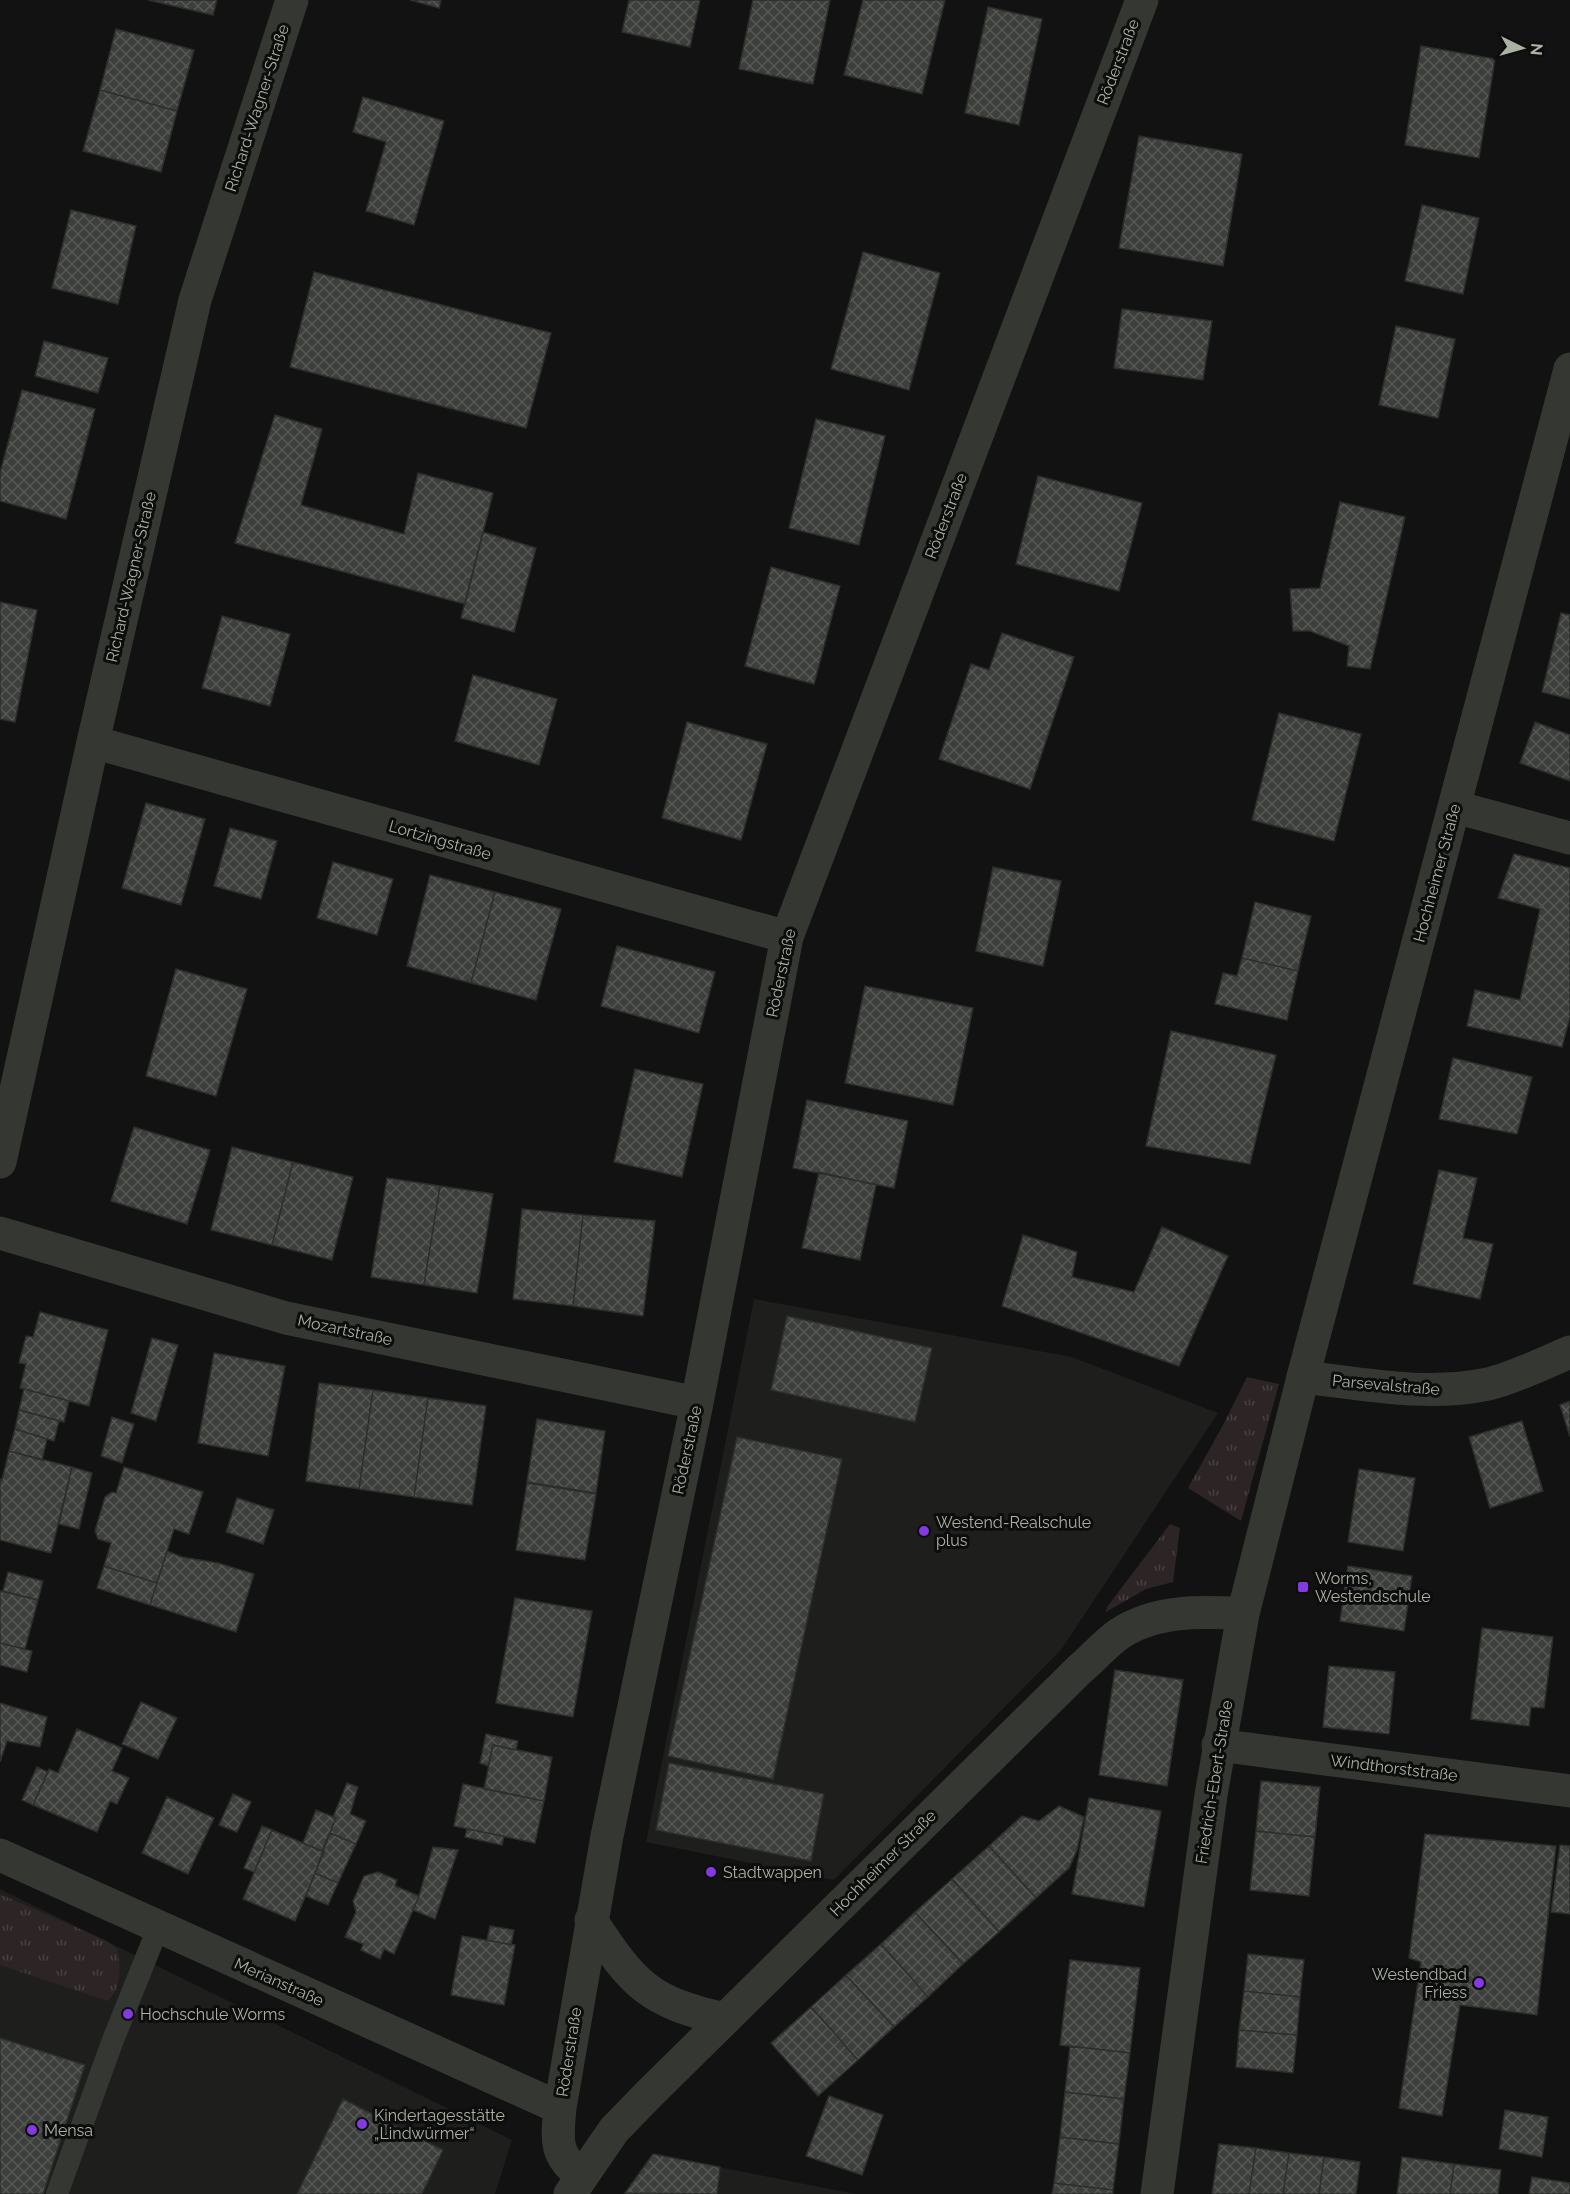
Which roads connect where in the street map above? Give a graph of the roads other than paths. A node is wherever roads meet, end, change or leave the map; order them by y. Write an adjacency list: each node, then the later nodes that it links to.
1 (292, 0): 4 (street, Richard-Wagner-Straße)
2 (1142, 0): 7 (street, Röderstraße)
3 (1570, 369): 5 (street, Hochheimer Straße)
4 (93, 742): 7 (street, Lortzingstraße); 8 (street, Richard-Wagner-Straße)
5 (1455, 807): 6 (street); 11 (street, Hochheimer Straße)
6 (1570, 838)
7 (787, 937): 12 (street, Röderstraße)
8 (0, 1162)
9 (0, 1233): 12 (street, Mozartstraße)
10 (1570, 1352): 11 (street, Parsevalstraße)
11 (1303, 1377): 13 (street, Friedrich-Ebert-Straße)
12 (697, 1404): 17 (street, Röderstraße)
13 (1243, 1614): 14 (street, Friedrich-Ebert-Straße); 19 (street, Hochheimer Straße)
14 (1218, 1745): 15 (street, Windthorststraße); 23 (street, Friedrich-Ebert-Straße)
15 (1570, 1791)
16 (0, 1855): 18 (street, Merianstraße)
17 (591, 1920): 19 (street); 20 (street, Röderstraße)
18 (158, 1928): 20 (street, Merianstraße); 22 (lane)
19 (724, 2019): 21 (street, Hochheimer Straße)
20 (560, 2108): 21 (street, Röderstraße)
21 (576, 2185)
22 (57, 2194)
23 (1157, 2194)

